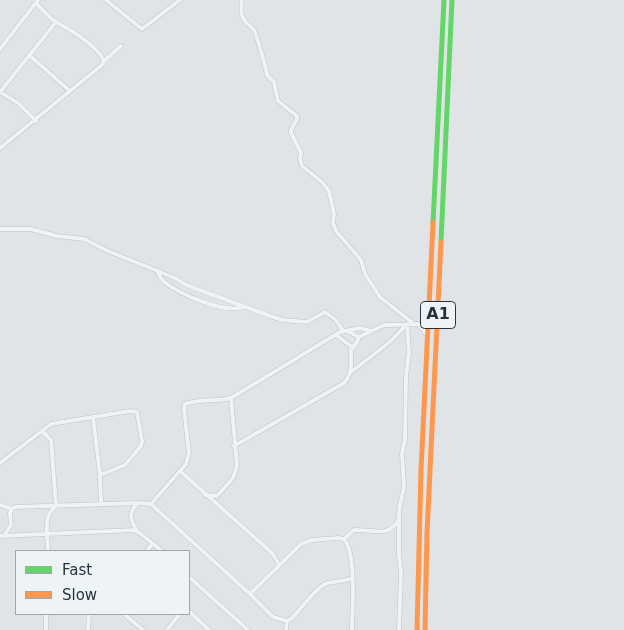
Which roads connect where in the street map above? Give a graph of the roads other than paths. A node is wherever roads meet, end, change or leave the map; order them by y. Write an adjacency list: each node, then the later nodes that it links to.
1 (106, 0): 2 (street)
2 (180, 0)
3 (241, 0): 20 (street)
4 (444, 0): 21 (main road)
5 (452, 0): 22 (main road, A1)
6 (37, 1): 7 (street); 9 (street)
7 (56, 22): 10 (street); 11 (street)
8 (121, 46): 11 (street)
9 (0, 48)
10 (29, 55): 12 (street); 13 (street)
11 (104, 60): 12 (street)
12 (70, 91): 14 (street)
13 (0, 92): 14 (street)
14 (36, 120): 15 (street)
15 (0, 148)
16 (0, 228): 17 (street)
17 (157, 270): 18 (street); 18 (street)
18 (244, 307): 23 (street)
19 (407, 324): 20 (street); 24 (street); 29 (street); 46 (street)
20 (415, 324): 21 (street); 27 (street)
21 (429, 324): 22 (street); 27 (main road)
22 (438, 324): 77 (main road, A1)
23 (345, 331): 24 (street); 25 (street); 26 (street)
24 (371, 331): 26 (street)
25 (336, 335): 28 (street); 30 (street)
26 (360, 337): 28 (street)
27 (428, 340): 76 (main road)
28 (352, 347): 29 (street)
29 (351, 372): 33 (street)
30 (231, 398): 33 (street); 35 (street)
31 (93, 417): 32 (street); 36 (street); 36 (street)
32 (42, 431): 34 (street); 43 (street)
33 (234, 446): 38 (street)
34 (0, 463)
35 (180, 471): 37 (street); 41 (street)
36 (100, 475): 40 (street)
37 (205, 495): 38 (street); 44 (street)
38 (218, 496): 44 (street)
39 (138, 503): 40 (street); 41 (street); 48 (street)
40 (102, 504): 43 (street)
41 (151, 504): 60 (street)
42 (0, 505): 45 (street)
43 (56, 506): 45 (street); 49 (street)
44 (219, 507): 57 (street)
45 (12, 509): 47 (street)
46 (399, 519): 52 (street); 75 (street)
47 (11, 525): 50 (street); 51 (street)
48 (136, 531): 49 (street); 53 (street)
49 (48, 535): 51 (street); 54 (street)
50 (2, 536): 51 (street)
51 (16, 536)
52 (344, 539): 57 (street); 59 (street)
53 (152, 544): 55 (street); 56 (street)
54 (48, 550)
55 (148, 550)
56 (161, 550)
57 (279, 564): 60 (street)
58 (190, 578): 72 (street)
59 (352, 578): 66 (street); 74 (street)
60 (250, 594): 66 (street)
61 (190, 612): 71 (street)
62 (46, 615): 67 (street)
63 (90, 615): 68 (street)
64 (125, 615): 69 (street)
65 (179, 615): 70 (street)
66 (287, 622): 73 (street)
67 (46, 630)
68 (88, 630)
69 (143, 630)
70 (167, 630)
71 (210, 630)
72 (248, 630)
73 (286, 630)
74 (352, 630)
75 (399, 630)
76 (417, 630)
77 (425, 630)

